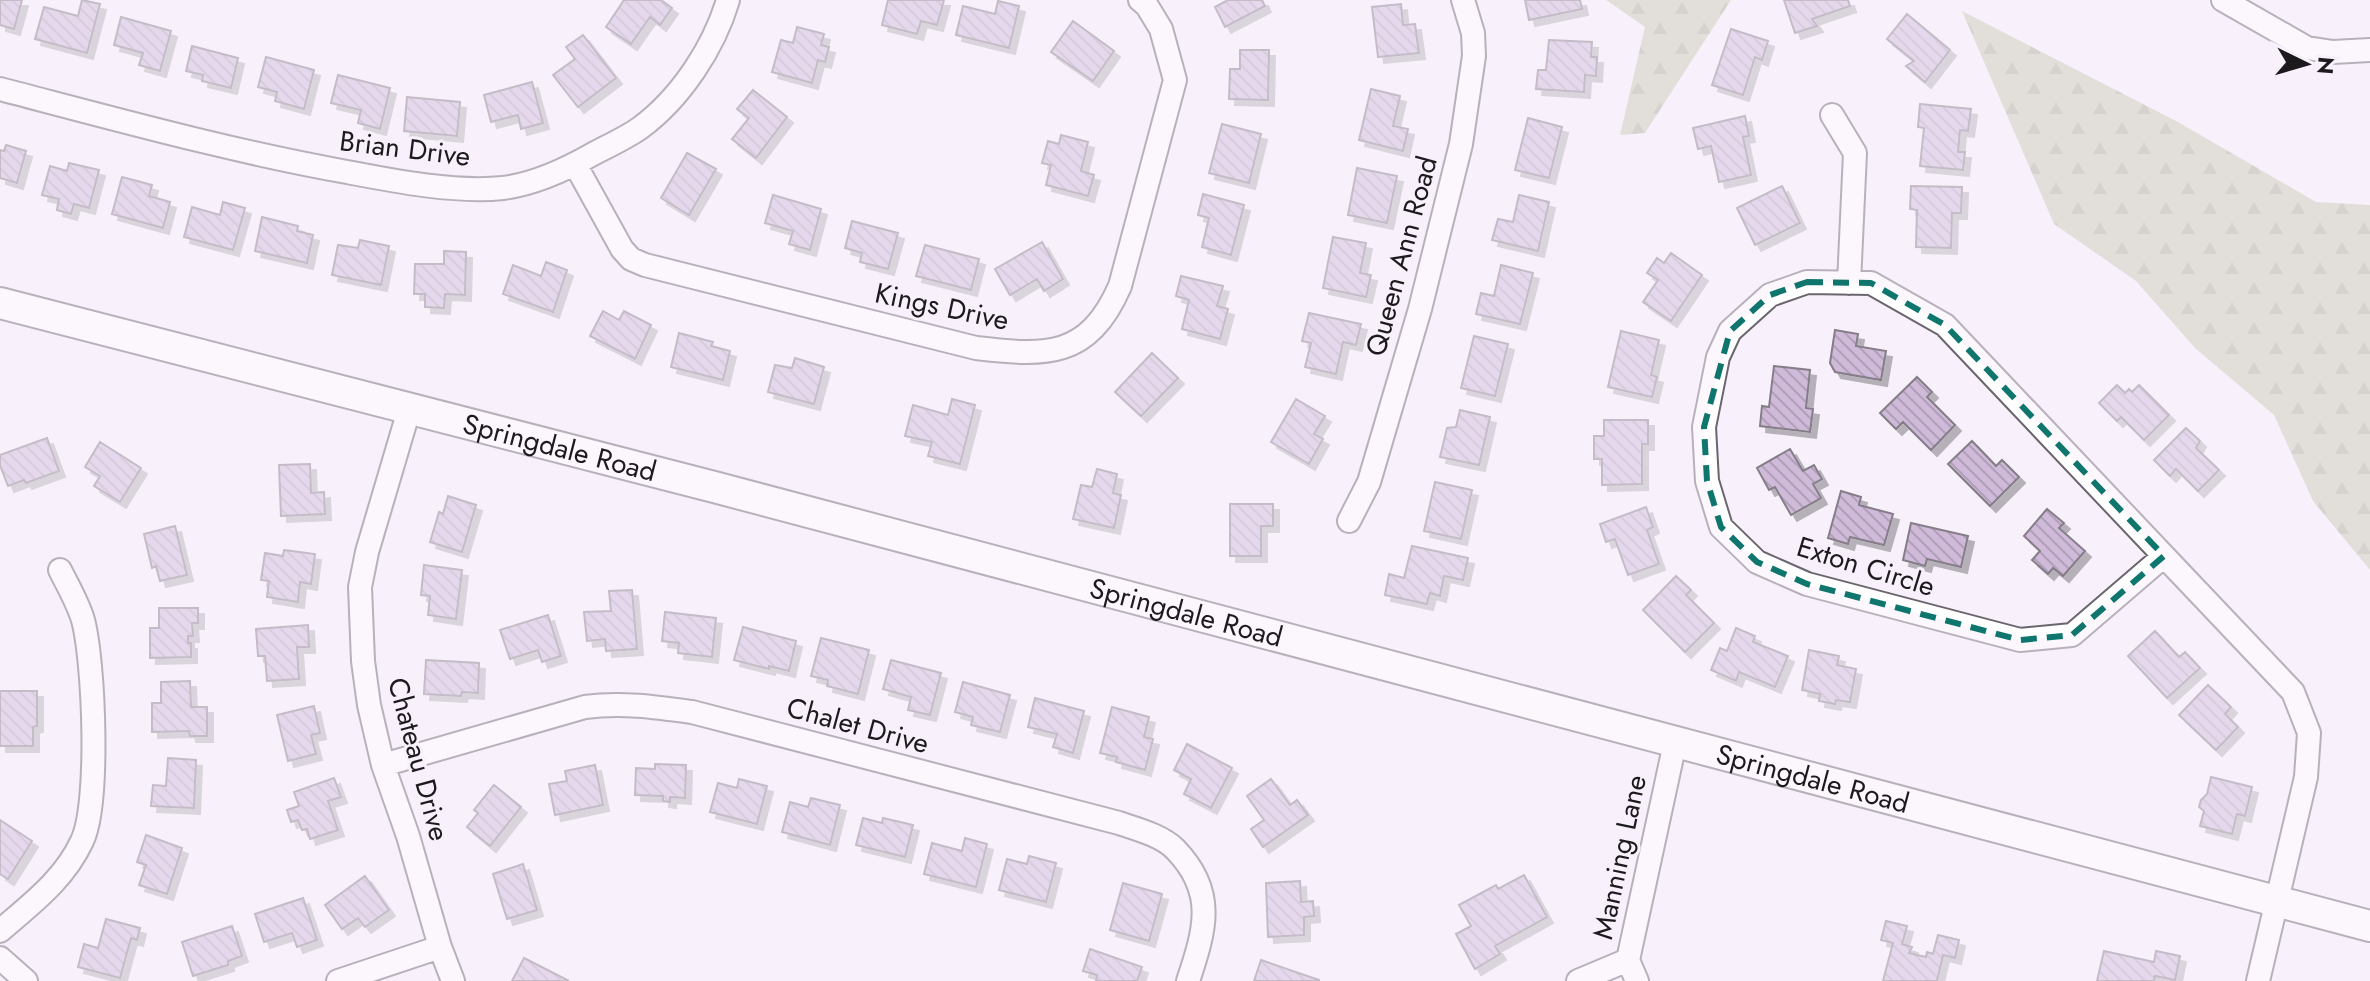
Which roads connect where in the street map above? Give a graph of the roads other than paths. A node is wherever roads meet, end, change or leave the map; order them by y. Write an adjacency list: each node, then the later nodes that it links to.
1 (728, 0): 8 (street, Brian Drive)
2 (1140, 0): 8 (street, Kings Drive)
3 (1463, 0): 12 (street, Queen Ann Road)
4 (2223, 0): 5 (street)
5 (2370, 50)
6 (0, 89): 8 (street, Brian Drive)
7 (1832, 115): 9 (street)
8 (575, 164)
9 (1849, 283): 13 (street, Exton Circle); 13 (street, Exton Circle)
10 (0, 303): 11 (main road, Springdale Road)
11 (409, 410): 15 (main road, Springdale Road); 16 (street, Chateau Drive)
12 (1349, 521)
13 (2164, 556): 17 (street, Exton Circle)
14 (60, 570): 19 (street)
15 (1675, 743): 17 (main road, Springdale Road); 22 (street, Manning Lane)
16 (383, 765): 20 (street, Chateau Drive); 26 (street, Chalet Drive)
17 (2277, 902): 18 (main road, Springdale Road); 29 (street, Exton Circle)
18 (2370, 926)
19 (0, 931)
20 (440, 947): 24 (street); 25 (street, Chateau Drive)
21 (0, 958): 23 (street)
22 (1628, 960): 27 (street); 28 (street, Manning Lane)
23 (26, 981)
24 (338, 981)
25 (453, 981)
26 (1188, 981)
27 (1578, 981)
28 (1637, 981)
29 (2258, 981)

